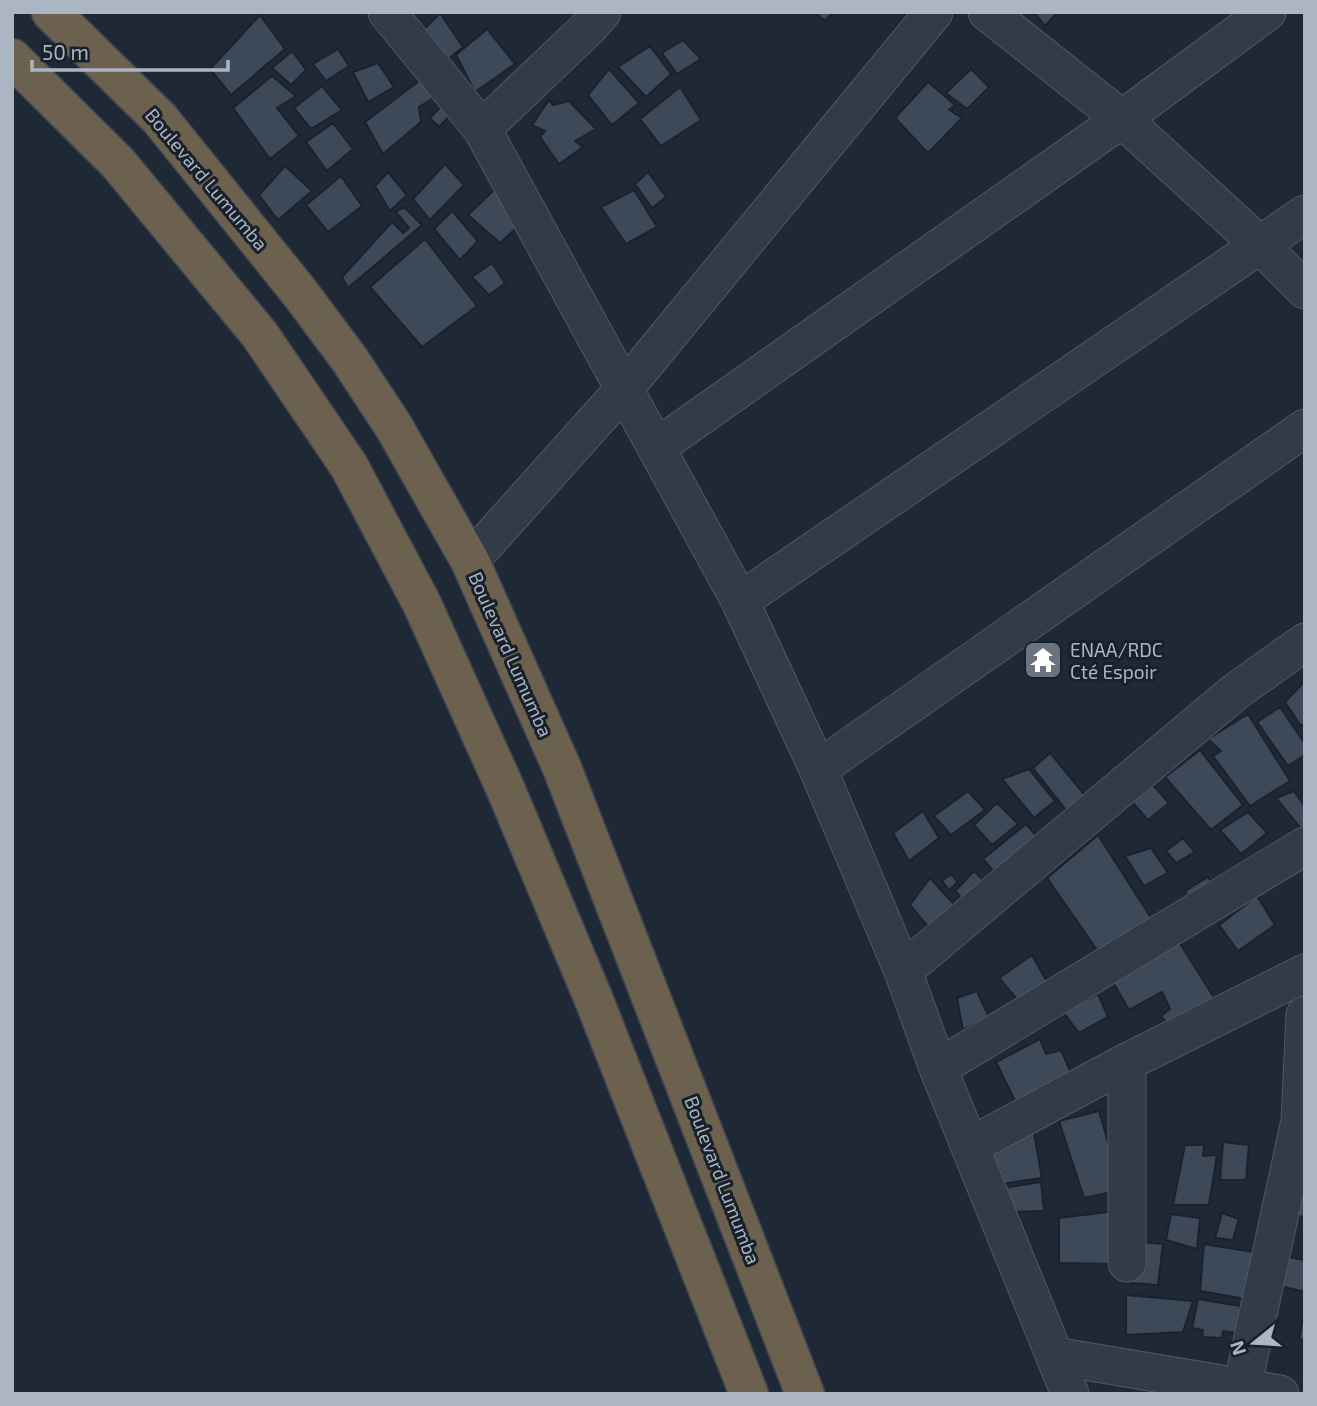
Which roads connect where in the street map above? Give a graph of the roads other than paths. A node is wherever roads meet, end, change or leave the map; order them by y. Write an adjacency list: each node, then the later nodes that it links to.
1 (51, 12): 16 (highway, Boulevard Lumumba)
2 (387, 12): 9 (street)
3 (934, 12): 13 (street)
4 (987, 12): 8 (street)
5 (1266, 12): 8 (street)
6 (590, 17): 9 (street)
7 (12, 58): 31 (highway)
8 (1122, 119): 11 (street); 15 (street)
9 (482, 129): 13 (street)
10 (1305, 214): 11 (street)
11 (1260, 245): 12 (street); 17 (street)
12 (1305, 290)
13 (625, 388): 15 (street); 16 (street)
14 (1305, 428): 19 (street)
15 (657, 447): 17 (street)
16 (470, 561): 32 (highway, Boulevard Lumumba)
17 (740, 601): 19 (street)
18 (1305, 642): 21 (street)
19 (817, 769): 21 (street)
20 (1305, 846): 25 (street)
21 (903, 971): 25 (street)
22 (1305, 973): 24 (street)
23 (1305, 1016): 30 (street)
24 (1127, 1062): 26 (street); 27 (street)
25 (938, 1068): 26 (street)
26 (970, 1146): 28 (street)
27 (1128, 1263)
28 (1055, 1356): 29 (street); 33 (street)
29 (1190, 1386): 30 (street)
30 (1242, 1388): 34 (street)
31 (748, 1394)
32 (805, 1394)
33 (1070, 1394)
34 (1280, 1394)

